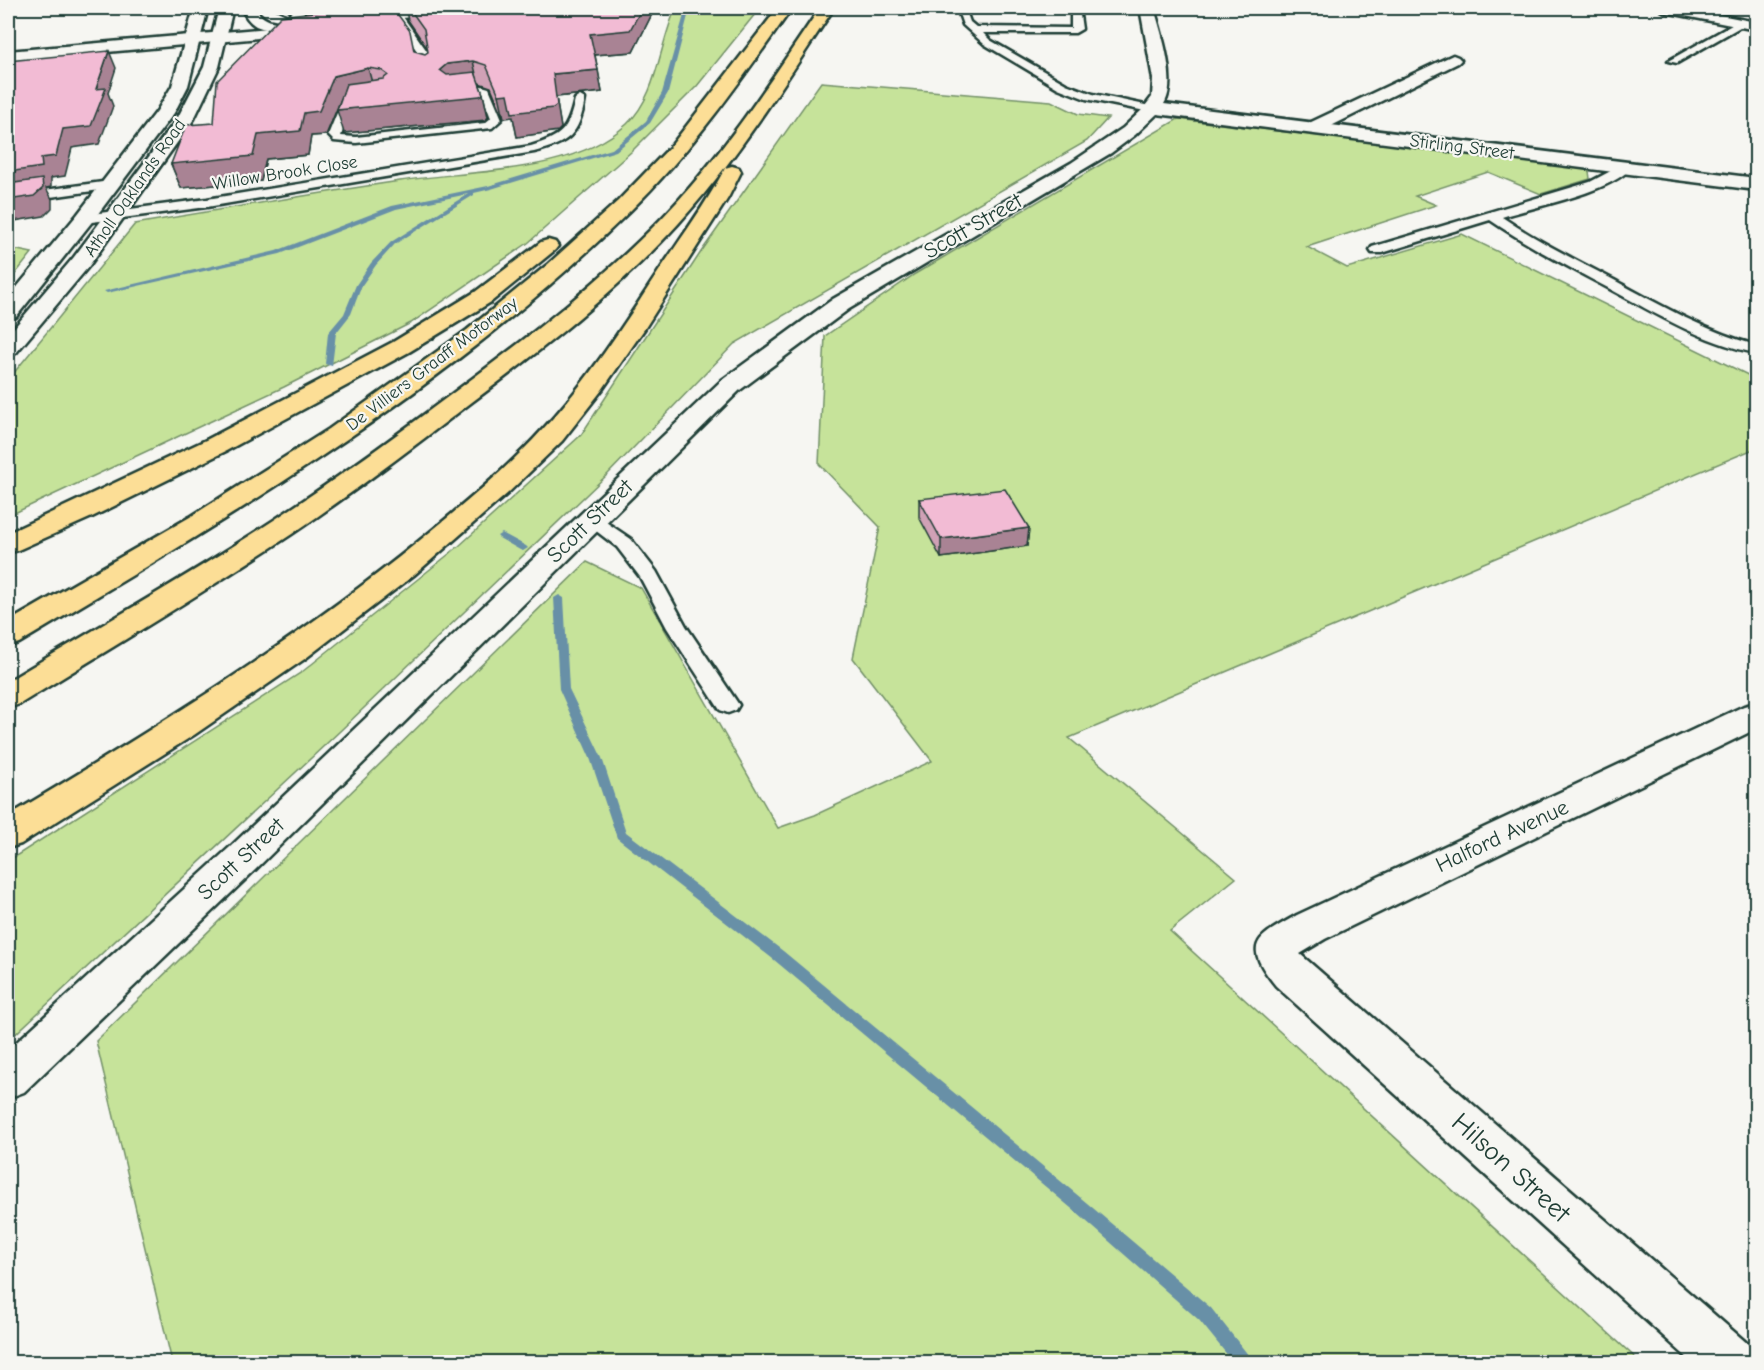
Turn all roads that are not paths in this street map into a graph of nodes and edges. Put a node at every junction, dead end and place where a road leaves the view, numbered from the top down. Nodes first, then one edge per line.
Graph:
1 (201, 8) edge
2 (226, 8) edge
3 (248, 8) edge
4 (443, 8) edge
5 (785, 8) edge
6 (827, 8) edge
7 (961, 8) edge
8 (1075, 8) edge
9 (1147, 8) edge
10 (1665, 8) edge
11 (458, 12) edge
12 (379, 18) junction
13 (399, 18) junction
14 (1749, 25) edge
15 (972, 30) junction
16 (219, 40) junction
17 (191, 43) junction
18 (8, 56) edge
19 (1453, 60) dead end
20 (1672, 61) dead end
21 (427, 72) edge
22 (1419, 77) junction
23 (1448, 84) dead end
24 (452, 92) edge
25 (366, 96) edge
26 (580, 99) edge
27 (1158, 108) junction
28 (751, 123) junction
29 (1313, 128) junction
30 (677, 150) junction
31 (1624, 168) junction
32 (1756, 184) edge
33 (110, 185) junction
34 (8, 199) edge
35 (117, 216) junction
36 (1492, 216) junction
37 (84, 219) junction
38 (1377, 249) dead end
39 (8, 312) edge
40 (8, 348) edge
41 (1756, 349) edge
42 (82, 511) junction
43 (591, 520) junction
44 (8, 544) edge
45 (8, 550) edge
46 (8, 636) edge
47 (8, 696) edge
48 (728, 705) dead end
49 (1756, 715) edge
50 (8, 834) edge
51 (1291, 973) joint
52 (11, 1072) edge
53 (1731, 1362) edge

1 - 17 street, Atholl Oaklands Road
2 - 16 street, Atholl Oaklands Road
3 - 12 street
4 - 13 street
5 - 30 highway, De Villiers Graaff Motorway
6 - 28 highway
7 - 15 lane
8 - 15 lane
9 - 27 street
10 - 14 street
11 - 13 street
12 - 13 street
12 - 16 street
13 - 16 street
13 - 21 lane
14 - 20 lane
15 - 27 lane
16 - 17 street
16 - 35 street, Atholl Oaklands Road
17 - 18 street
17 - 33 street, Atholl Oaklands Road
19 - 22 street
22 - 23 street
22 - 29 street
24 - 25 lane
26 - 35 lane, Willow Brook Close
27 - 29 street, Stirling Street
27 - 43 street, Scott Street
28 - 47 highway
28 - 50 highway
29 - 31 street, Stirling Street
30 - 42 highway
30 - 46 highway, De Villiers Graaff Motorway
31 - 32 street, Stirling Street
31 - 36 lane
33 - 34 lane
33 - 37 street, Atholl Oaklands Road
35 - 37 lane, Willow Brook Close
35 - 40 street, Atholl Oaklands Road
36 - 38 lane
36 - 41 lane
37 - 39 street, Atholl Oaklands Road
42 - 44 highway
42 - 45 highway
43 - 48 lane
43 - 52 street, Scott Street
49 - 51 street, Halford Avenue
51 - 53 street, Hilson Street

